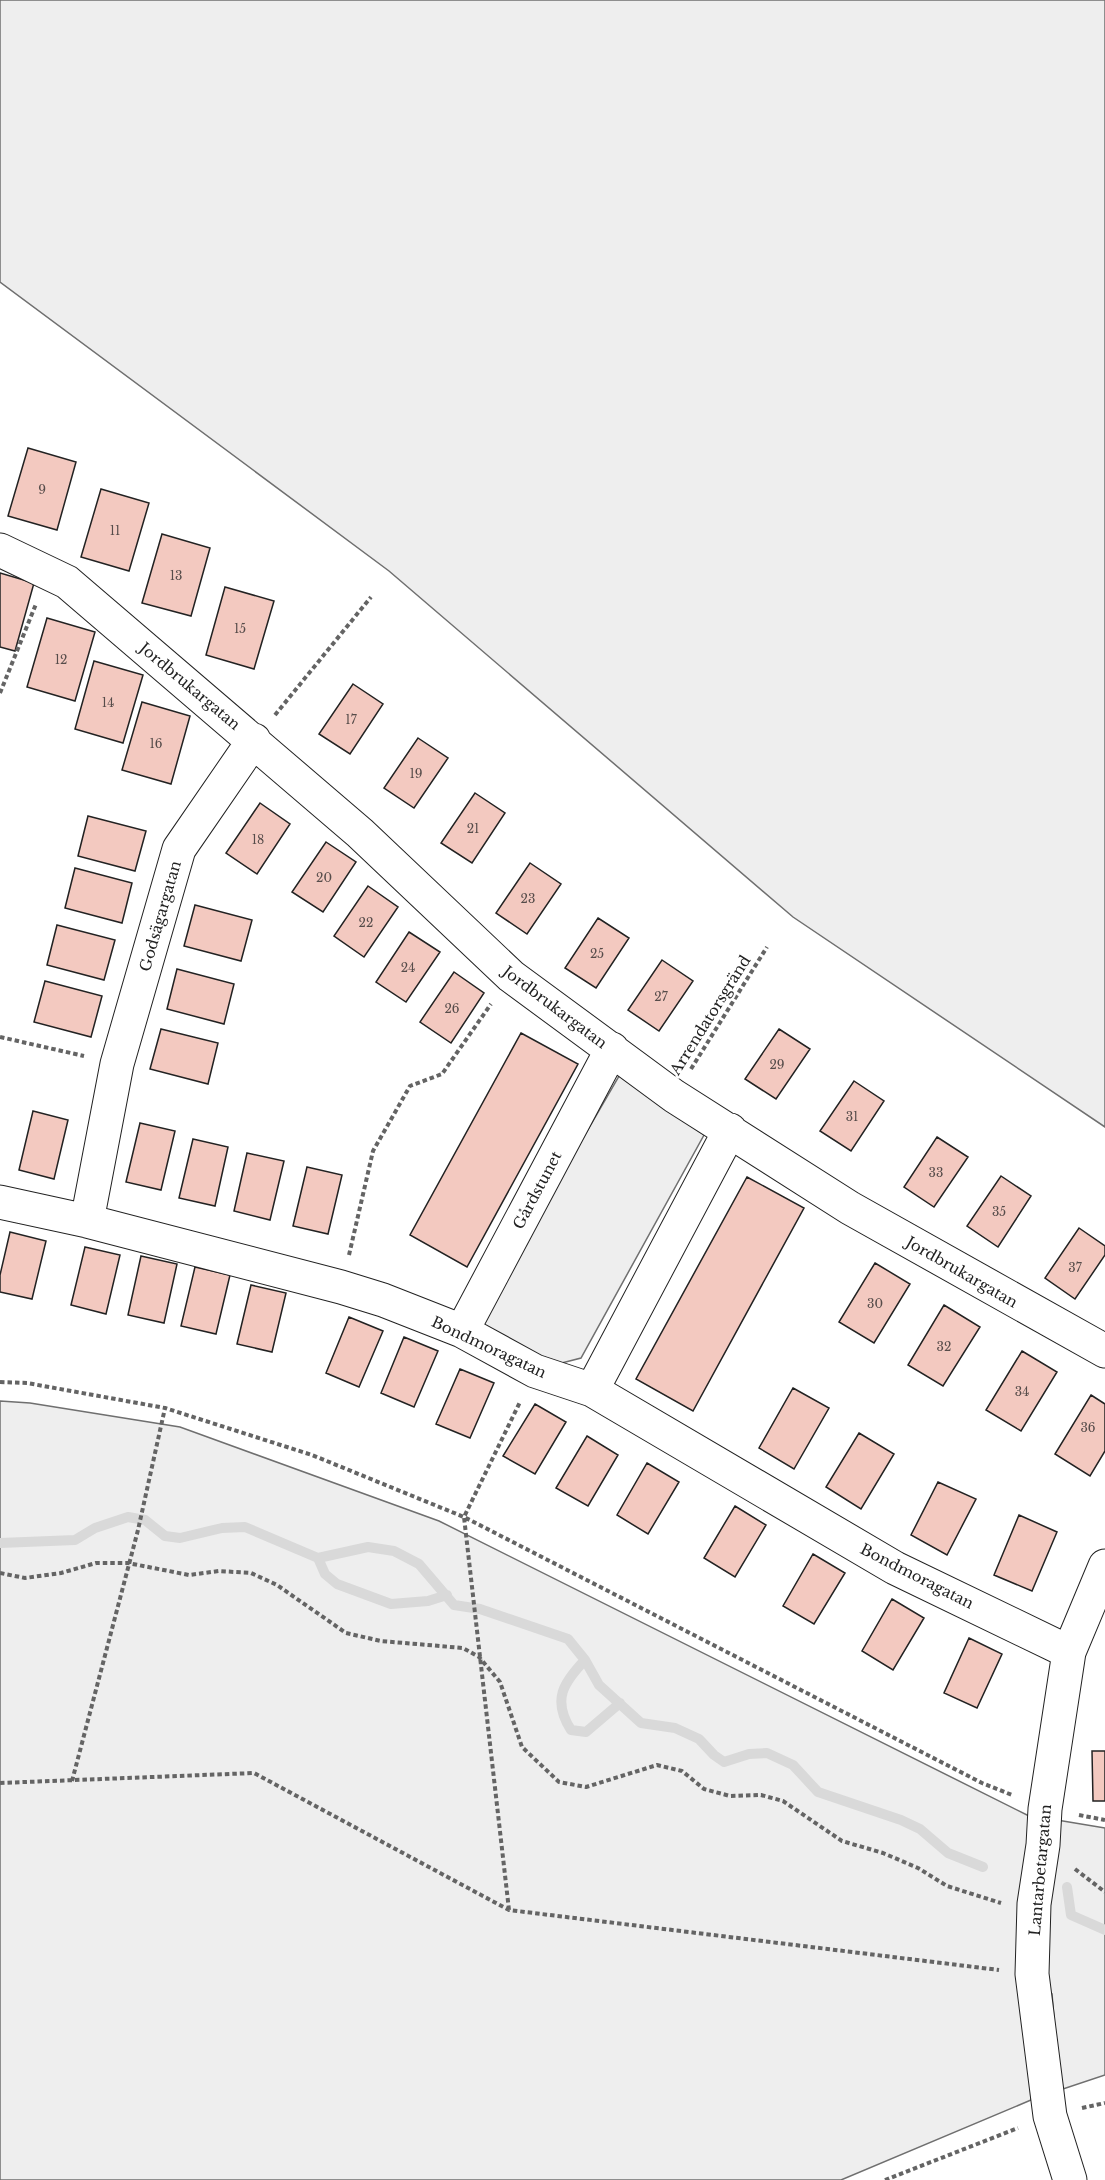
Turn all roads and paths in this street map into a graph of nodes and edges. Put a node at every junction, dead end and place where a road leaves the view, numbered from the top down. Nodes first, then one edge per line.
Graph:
1 (0, 550) edge
2 (48, 573) junction
3 (371, 597) dead end
4 (0, 693) edge
5 (254, 740) junction
6 (767, 947) dead end
7 (511, 976) junction
8 (0, 1037) edge
9 (612, 1049) junction
10 (117, 1064) junction
11 (674, 1096) junction
12 (730, 1130) junction
13 (0, 1202) edge
14 (87, 1221) junction
15 (341, 1287) junction
16 (462, 1331) junction
17 (1105, 1351) edge
18 (535, 1371) junction
19 (0, 1382) edge
20 (592, 1390) junction
21 (165, 1408) junction
22 (464, 1517) junction
23 (128, 1563) junction
24 (1105, 1566) edge
25 (0, 1573) edge
26 (1069, 1652) junction
27 (479, 1658) junction
28 (72, 1781) junction
29 (0, 1783) edge
30 (1045, 1809) junction
31 (1105, 1820) edge
32 (1034, 1904) junction
33 (509, 1911) junction
34 (1032, 1974) junction
35 (1050, 2116) junction
36 (885, 2180) edge
37 (1070, 2180) edge

1 - 2 street, Jordbrukargatan
2 - 4 path
2 - 5 street, Jordbrukargatan
3 - 5 path
5 - 7 street, Jordbrukargatan
5 - 10 street, Godsägargatan
6 - 11 path, Arrendatorsgränd
7 - 9 street, Jordbrukargatan
7 - 15 path
8 - 10 path
9 - 11 street, Jordbrukargatan
9 - 16 street, Gårdstunet
10 - 14 street, Godsägargatan
11 - 12 street, Jordbrukargatan
12 - 17 street, Jordbrukargatan
12 - 20 street
13 - 14 street, Bondmoragatan
14 - 15 street, Bondmoragatan
15 - 16 street, Bondmoragatan
16 - 18 street, Bondmoragatan
18 - 20 street, Bondmoragatan
18 - 22 path
19 - 21 path
20 - 26 street, Bondmoragatan
21 - 22 path
21 - 23 path
22 - 27 path
22 - 30 path
23 - 25 path
23 - 27 path
23 - 28 path
24 - 26 street, Lantarbetargatan
26 - 30 street, Lantarbetargatan
27 - 32 path
27 - 33 path
28 - 29 path
28 - 33 path
30 - 31 path
30 - 32 street, Lantarbetargatan
32 - 34 street, Lantarbetargatan
33 - 34 path
34 - 35 street, Lantarbetargatan
35 - 36 path
35 - 37 street, Lantarbetargatan

